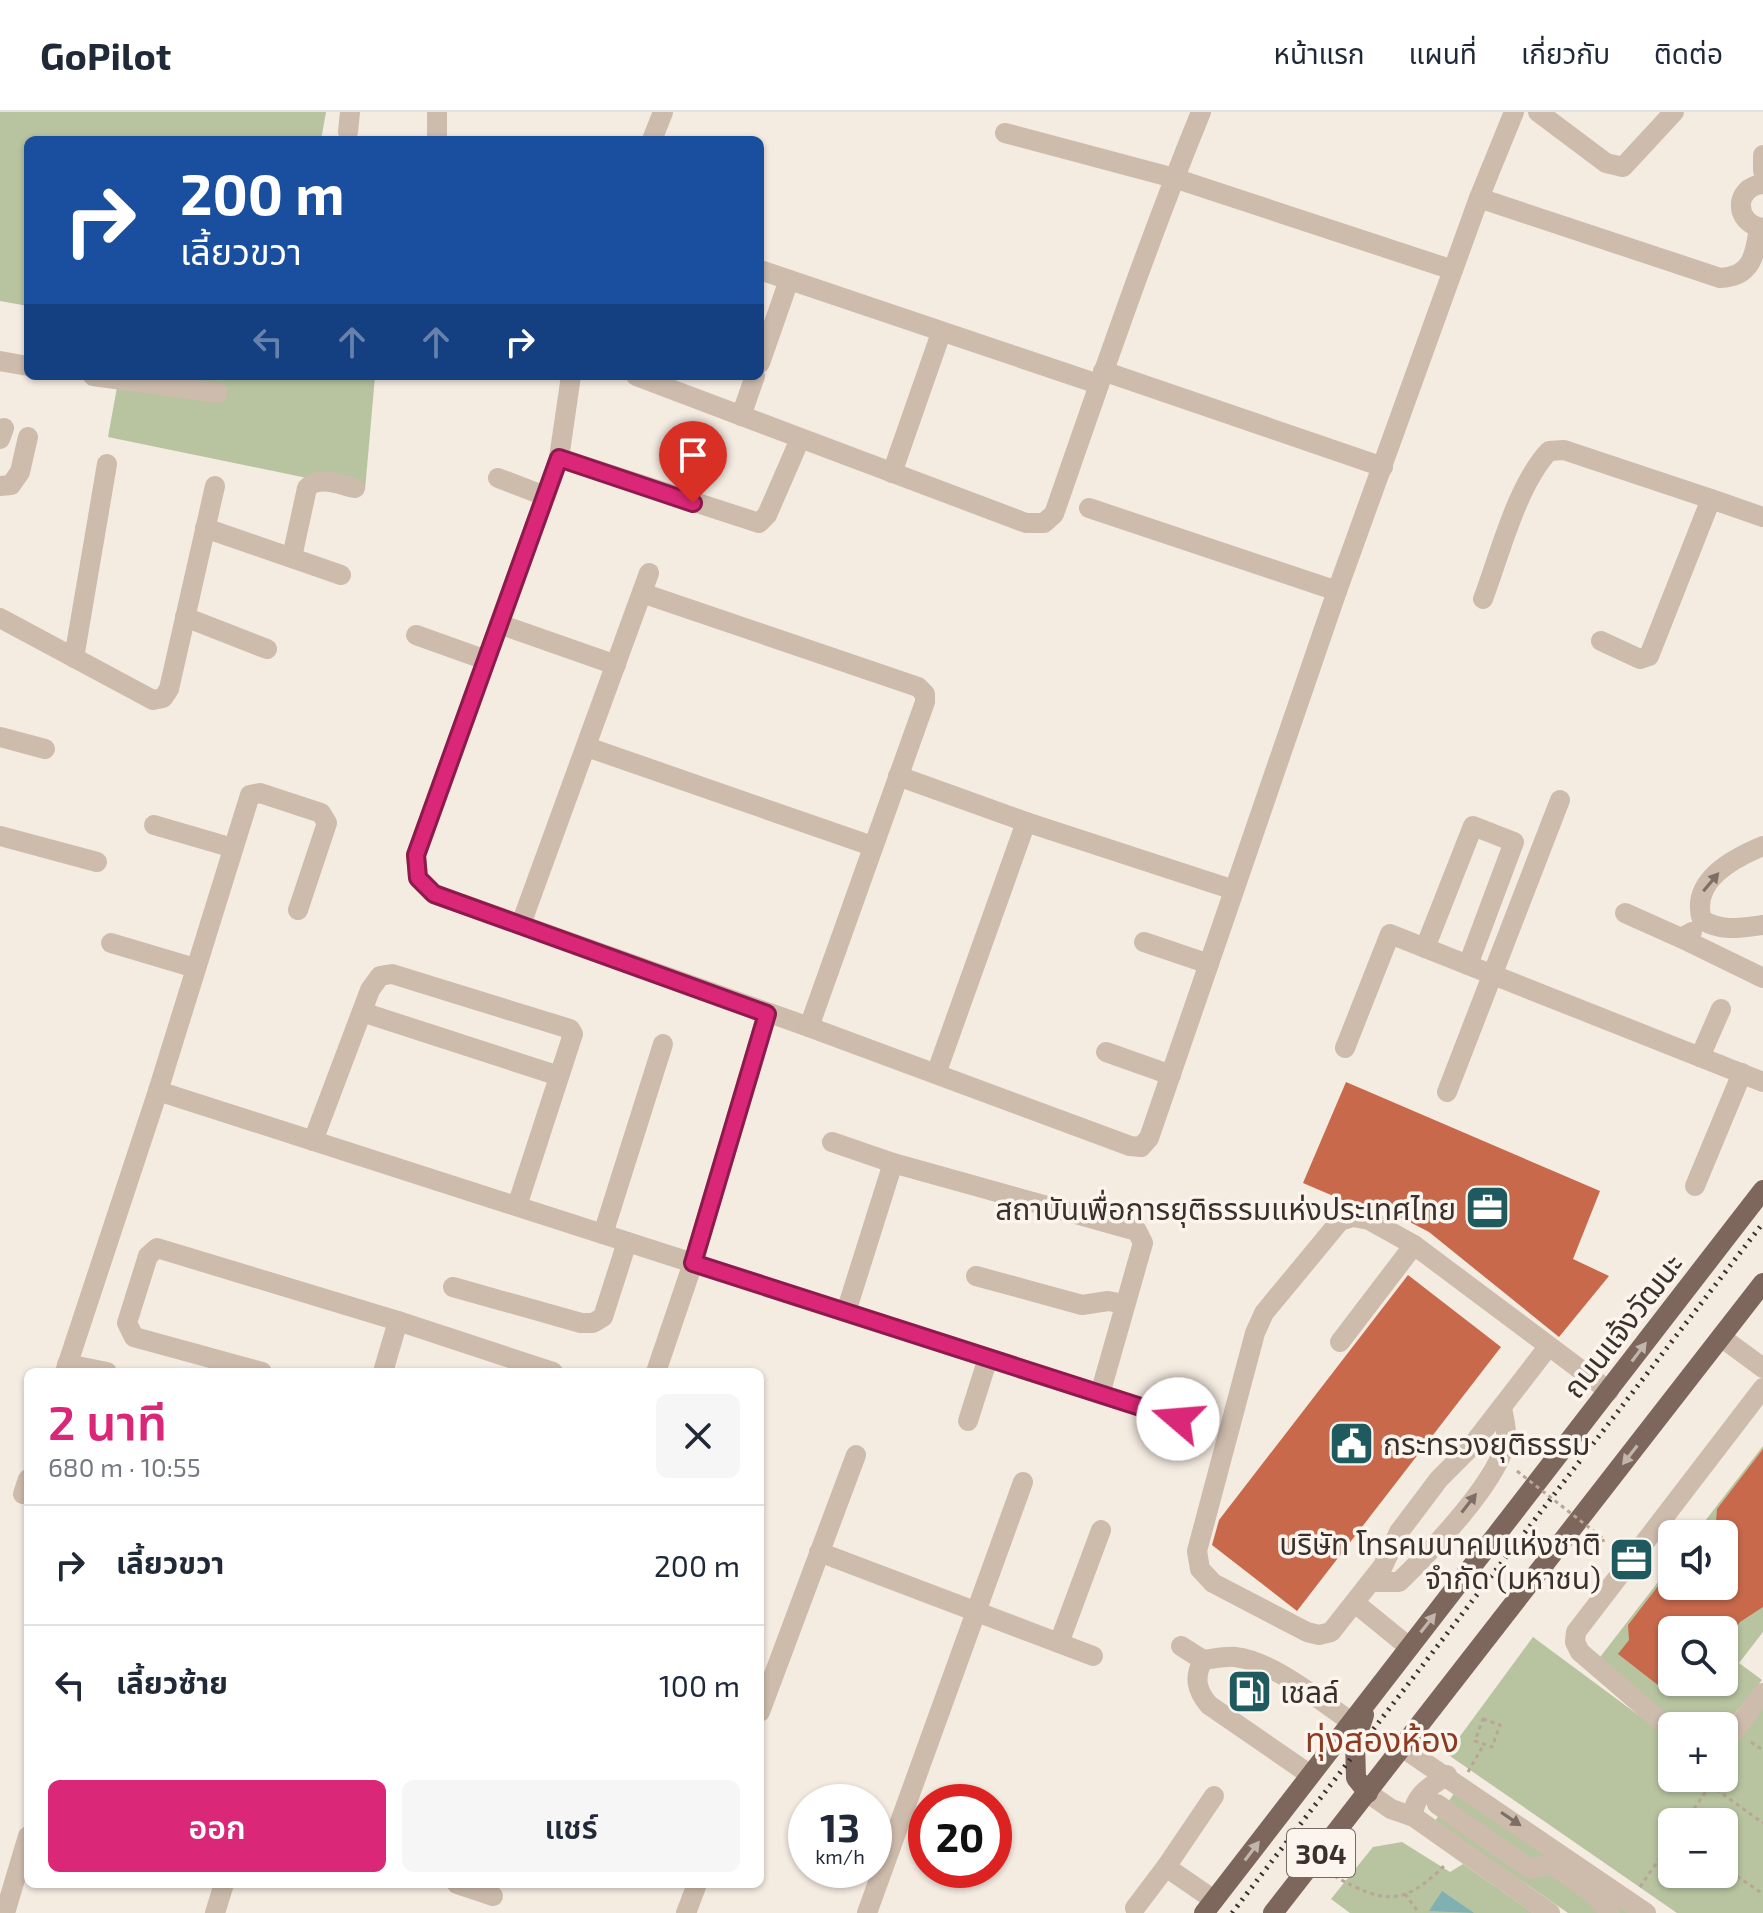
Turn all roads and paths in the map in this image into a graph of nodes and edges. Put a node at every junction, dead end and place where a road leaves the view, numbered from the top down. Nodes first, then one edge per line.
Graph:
1 (437, 112) edge
2 (663, 112) edge
3 (1201, 112) edge
4 (1514, 112) edge
5 (1538, 112) edge
6 (1674, 112) edge
7 (1005, 133) dead end
8 (437, 136) edge
9 (654, 136) edge
10 (1763, 155) edge
11 (1763, 171) edge
12 (1174, 178) junction
13 (1763, 184) edge
14 (1479, 198) junction
15 (1761, 228) edge
16 (1453, 270) junction
17 (764, 271) edge
18 (789, 280) junction
19 (941, 333) junction
20 (764, 352) edge
21 (0, 361) edge
22 (24, 365) edge
23 (1101, 378) junction
24 (122, 380) edge
25 (570, 380) edge
26 (646, 380) edge
27 (754, 380) edge
28 (218, 393) dead end
29 (741, 416) junction
30 (28, 437) dead end
31 (800, 439) junction
32 (559, 458) junction
33 (107, 464) dead end
34 (1383, 467) junction
35 (892, 473) junction
36 (498, 478) dead end
37 (0, 486) edge
38 (215, 486) dead end
39 (355, 488) dead end
40 (545, 496) junction
41 (1711, 499) junction
42 (1089, 508) dead end
43 (1763, 517) edge
44 (205, 528) junction
45 (292, 557) junction
46 (341, 575) dead end
47 (1337, 591) junction
48 (1483, 599) dead end
49 (185, 617) junction
50 (0, 618) edge
51 (499, 624) junction
52 (416, 635) dead end
53 (1601, 641) dead end
54 (267, 649) dead end
55 (74, 658) junction
56 (486, 660) junction
57 (616, 665) junction
58 (0, 737) edge
59 (587, 747) junction
60 (45, 749) dead end
61 (898, 776) junction
62 (1560, 800) dead end
63 (1026, 822) junction
64 (154, 825) dead end
65 (0, 836) edge
66 (872, 846) junction
67 (1763, 846) edge
68 (233, 848) junction
69 (97, 862) dead end
70 (1234, 890) junction
71 (298, 910) dead end
72 (1625, 913) dead end
73 (1702, 920) junction
74 (521, 924) junction
75 (1763, 925) edge
76 (1681, 938) junction
77 (1144, 942) dead end
78 (111, 943) dead end
79 (1425, 948) junction
80 (1209, 964) junction
81 (1468, 965) junction
82 (195, 968) junction
83 (1492, 974) junction
84 (1763, 978) edge
85 (1721, 1009) dead end
86 (362, 1012) junction
87 (767, 1014) junction
88 (809, 1027) junction
89 (663, 1044) dead end
90 (1345, 1048) dead end
91 (1106, 1052) dead end
92 (1700, 1057) junction
93 (1742, 1073) junction
94 (936, 1074) junction
95 (1171, 1075) junction
96 (559, 1076) junction
97 (1763, 1082) edge
98 (158, 1091) junction
99 (1447, 1092) dead end
100 (313, 1141) junction
101 (832, 1142) dead end
102 (893, 1163) junction
103 (1695, 1186) dead end
104 (1763, 1190) edge
105 (517, 1206) junction
106 (603, 1234) junction
107 (627, 1242) junction
108 (1414, 1245) junction
109 (693, 1263) junction
110 (976, 1276) dead end
111 (1763, 1283) edge
112 (453, 1287) dead end
113 (1125, 1304) junction
114 (846, 1312) junction
115 (398, 1321) junction
116 (1721, 1337) junction
117 (1340, 1342) dead end
118 (1548, 1347) junction
119 (988, 1358) junction
120 (66, 1368) edge
121 (247, 1368) edge
122 (384, 1368) edge
123 (535, 1368) edge
124 (657, 1368) edge
125 (1763, 1368) edge
126 (1763, 1388) edge
127 (1609, 1391) junction
128 (1100, 1394) junction
129 (1502, 1407) junction
130 (1178, 1419) dead end
131 (968, 1421) dead end
132 (856, 1455) dead end
133 (1517, 1471) dead end
134 (1023, 1482) dead end
135 (1101, 1530) dead end
136 (1593, 1543) dead end
137 (819, 1552) junction
138 (1371, 1582) junction
139 (1355, 1603) junction
140 (975, 1612) junction
141 (1059, 1643) junction
142 (1181, 1646) dead end
143 (1409, 1647) junction
144 (1093, 1656) dead end
145 (1203, 1660) junction
146 (1763, 1693) edge
147 (764, 1701) edge
148 (1368, 1701) junction
149 (1658, 1719) edge
150 (1352, 1722) junction
151 (1738, 1726) edge
152 (1484, 1744) junction
153 (1403, 1748) junction
154 (1309, 1774) junction
155 (1457, 1774) junction
156 (1720, 1792) edge
157 (1368, 1793) junction
158 (1214, 1796) dead end
159 (1437, 1804) dead end
160 (1414, 1817) junction
161 (1763, 1823) edge
162 (24, 1849) edge
163 (1658, 1861) edge
164 (1448, 1862) dead end
165 (1166, 1867) junction
166 (1334, 1876) dead end
167 (1738, 1877) edge
168 (223, 1888) edge
169 (467, 1888) edge
170 (695, 1888) edge
171 (1638, 1890) dead end
172 (1405, 1894) junction
173 (1763, 1894) edge
174 (493, 1898) edge
175 (1209, 1907) edge
176 (1135, 1908) dead end
177 (5, 1913) edge
178 (215, 1913) edge
179 (686, 1913) edge
180 (867, 1913) edge
181 (1273, 1913) edge
182 (1419, 1913) edge
183 (1550, 1913) edge
184 (1610, 1913) edge
185 (1646, 1913) edge

1 - 8 street
2 - 9 street
3 - 12 street
4 - 14 street
5 - 6 street
7 - 12 street
10 - 11 street
12 - 16 street
12 - 23 street
13 - 15 street
14 - 15 street
14 - 16 street
16 - 34 street
17 - 18 street
18 - 19 street
18 - 20 street
19 - 23 street
19 - 35 street
21 - 22 street
23 - 34 street
23 - 35 street
24 - 28 street
25 - 32 street
26 - 29 street
27 - 29 street
29 - 31 street
30 - 37 street
31 - 32 street
31 - 35 street
32 - 40 street
33 - 55 street
34 - 47 street
36 - 40 street
38 - 44 street
39 - 45 street
40 - 51 street
41 - 43 street
41 - 48 street
41 - 53 street
42 - 47 street
44 - 45 street
44 - 49 street
45 - 46 street
47 - 70 street
49 - 54 street
49 - 55 street
50 - 55 street
51 - 56 street
51 - 57 street
52 - 56 street
56 - 74 street
57 - 59 street
57 - 61 street
58 - 60 street
59 - 66 street
59 - 74 street
61 - 63 street
61 - 66 street
62 - 83 street
63 - 70 street
63 - 94 street
64 - 68 street
65 - 69 street
66 - 88 street
73 -> 67 street
68 - 71 street
68 - 82 street
70 - 80 street
72 - 76 street
73 - 75 street
73 - 76 street
74 - 87 street
76 - 84 street
77 - 80 street
78 - 82 street
79 - 81 street
79 - 81 street
79 - 90 street
80 - 95 street
81 - 83 street
82 - 98 street
83 - 92 street
83 - 99 street
85 - 92 street
86 - 96 street
86 - 96 street
86 - 100 street
87 - 88 street
87 - 109 street
88 - 94 street
89 - 106 street
91 - 95 street
92 - 93 street
93 - 97 street
93 - 103 street
94 - 95 street
96 - 105 street
98 - 100 street
98 - 120 street
100 - 105 street
101 - 102 street
102 - 113 street
102 - 114 street
127 -> 104 main road, ถนนแจ้งวัฒนะ / 304
105 - 106 street
106 - 107 street
107 - 109 street
107 - 112 street
108 - 117 street
108 - 118 street
108 - 139 street
109 - 114 street
109 - 124 street
110 - 113 street
111 - 116 main road, 304
113 - 128 street
114 - 119 street
115 - 121 street
115 - 122 street
115 - 123 street
116 - 125 street
116 -> 153 main road, 304
118 - 127 street
118 - 129 street
119 - 128 street
119 - 131 street
126 - 149 street
143 -> 127 main road, ถนนแจ้งวัฒนะ / 304
128 - 130 street
129 - 138 street
138 -> 129 street
132 - 137 street
133 - 136 path, bridge
134 - 140 street
135 - 141 street
137 - 140 street
137 - 147 street
138 - 139 street
139 - 143 street
140 - 141 street
140 - 180 street
141 - 144 street
142 - 145 street
143 - 148 main road, ถนนแจ้งวัฒนะ / 304
145 - 150 street
145 - 154 street
146 - 151 street
148 - 150 main road, ถนนแจ้งวัฒนะ / 304
148 - 157 main road
150 - 154 main road, ถนนแจ้งวัฒนะ / 304
152 - 152 path
152 - 155 path
153 - 155 street
153 - 157 main road, 304
175 -> 154 main road, ถนนแจ้งวัฒนะ / 304
155 - 160 street
155 -> 185 street
156 - 161 path
157 - 160 street
157 - 181 main road, 304
158 - 165 street
159 - 184 street
160 - 183 street
162 - 177 street
163 - 171 path
164 - 172 path
165 - 175 street
165 - 176 street
166 - 172 path
167 - 173 path
168 - 178 street
169 - 174 street
170 - 179 street
172 - 182 path

